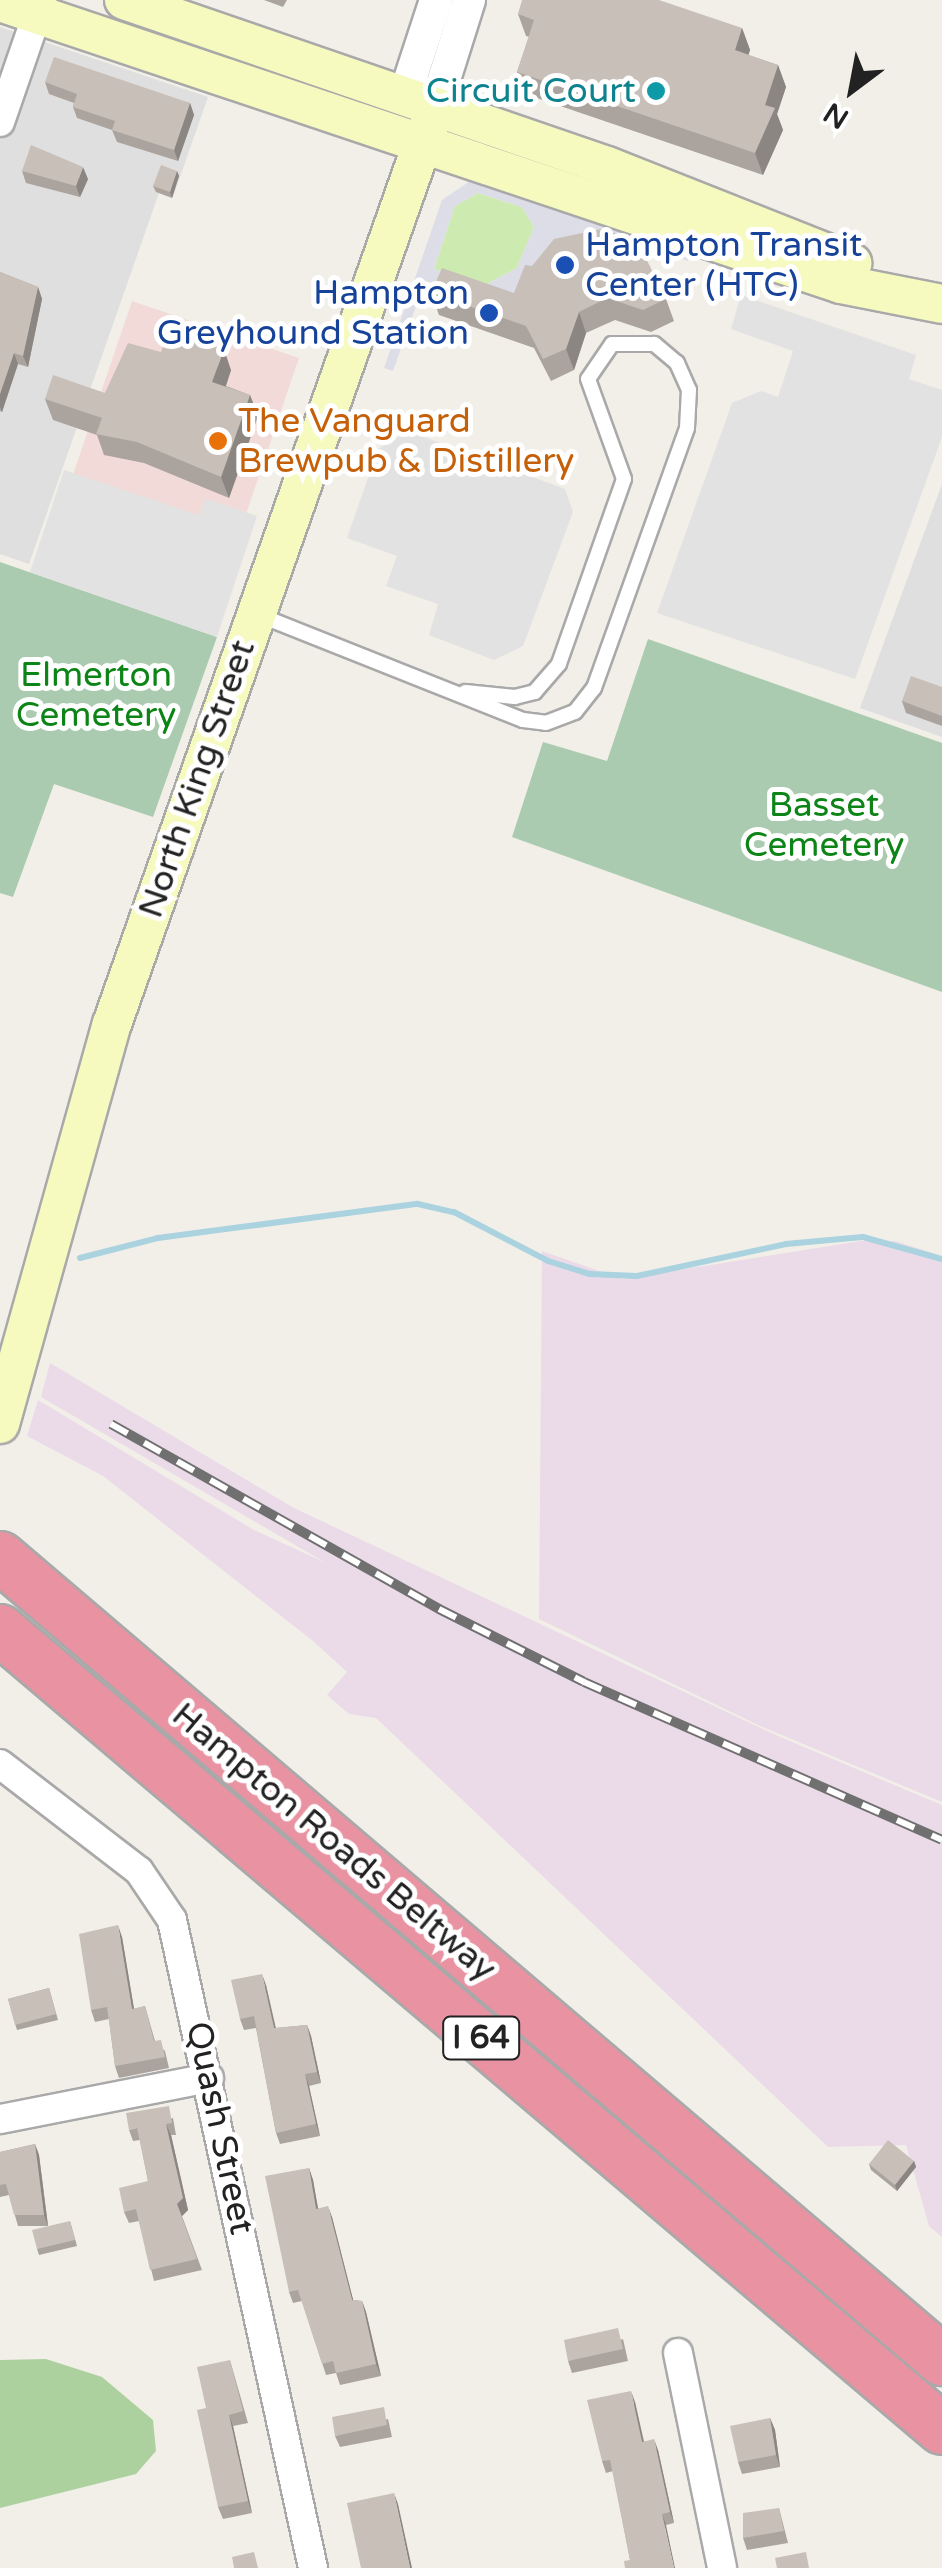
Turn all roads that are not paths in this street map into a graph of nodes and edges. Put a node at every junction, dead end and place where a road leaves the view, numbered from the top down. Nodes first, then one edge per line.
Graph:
1 (124, 0) edge
2 (436, 0) edge
3 (469, 0) edge
4 (0, 2) edge
5 (39, 8) edge
6 (419, 116) junction
7 (0, 122) edge
8 (942, 302) edge
9 (254, 613) junction
10 (465, 692) junction
11 (0, 1424) edge
12 (0, 1557) edge
13 (10, 1638) edge
14 (0, 1764) edge
15 (209, 2078) junction
16 (0, 2119) edge
17 (678, 2353) dead end
18 (942, 2360) edge
19 (942, 2429) edge
20 (312, 2568) edge
21 (722, 2568) edge

1 - 6 main road
2 - 6 street, North King Street
3 - 6 street, North King Street
4 - 5 main road
5 - 6 main road
5 - 7 street
6 - 8 main road
6 - 9 main road, North King Street
9 - 10 lane
9 - 11 main road, North King Street
10 - 10 lane
12 - 18 highway, Hampton Roads Beltway / I 64
13 - 19 highway, Hampton Roads Beltway / I 64
14 - 15 street, Quash Street
15 - 16 street
15 - 20 street, Quash Street
17 - 21 street

